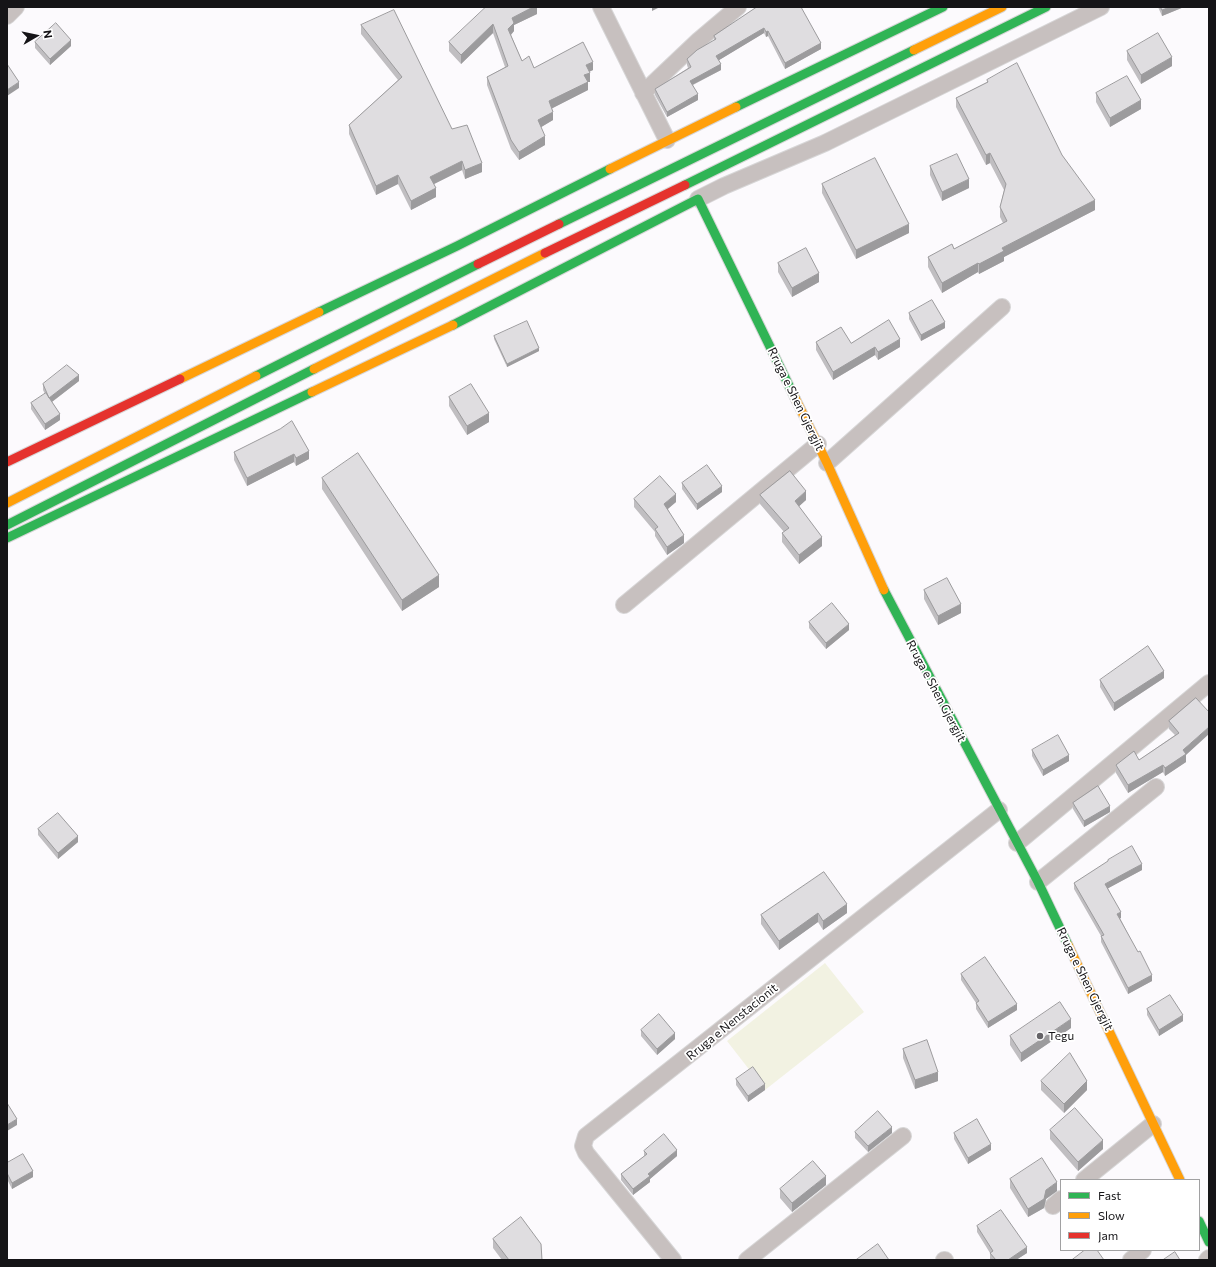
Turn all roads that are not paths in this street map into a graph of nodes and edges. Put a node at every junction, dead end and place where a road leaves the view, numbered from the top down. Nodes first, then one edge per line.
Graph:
1 (16, 7) edge
2 (601, 7) edge
3 (738, 7) edge
4 (943, 7) edge
5 (1002, 7) edge
6 (1046, 7) edge
7 (1101, 7) edge
8 (7, 16) edge
9 (643, 92) junction
10 (667, 140) junction
11 (698, 199) junction
12 (1002, 307) dead end
13 (818, 444) junction
14 (7, 462) edge
15 (827, 463) junction
16 (7, 503) edge
17 (7, 525) edge
18 (7, 538) edge
19 (624, 606) dead end
20 (1209, 684) edge
21 (1156, 787) dead end
22 (999, 810) junction
23 (1017, 843) junction
24 (1038, 882) junction
25 (1153, 1124) junction
26 (903, 1136) dead end
27 (1085, 1179) edge
28 (1180, 1179) edge
29 (1200, 1223) edge
30 (1209, 1242) edge
31 (1142, 1251) edge
32 (1209, 1258) edge
33 (673, 1260) edge
34 (747, 1260) edge
35 (1131, 1260) edge
36 (1206, 1260) edge

1 - 8 street
2 - 9 street
3 - 9 street
4 - 10 main road
5 - 16 main road
6 - 17 main road
7 - 11 street
9 - 10 street
10 - 14 main road
11 - 13 main road, Rruga e Shen Gjergjit
11 - 18 main road
12 - 15 street
13 - 15 main road, Rruga e Shen Gjergjit
13 - 19 street
15 - 22 main road, Rruga e Shen Gjergjit
20 - 23 street
21 - 24 street
22 - 23 main road, Rruga e Shen Gjergjit
22 - 33 street, Rruga e Nenstacionit
23 - 24 main road, Rruga e Shen Gjergjit
24 - 25 main road, Rruga e Shen Gjergjit
25 - 27 street
25 - 28 main road, Rruga e Shen Gjergjit
26 - 34 street
29 - 30 main road
31 - 35 street
32 - 36 street

